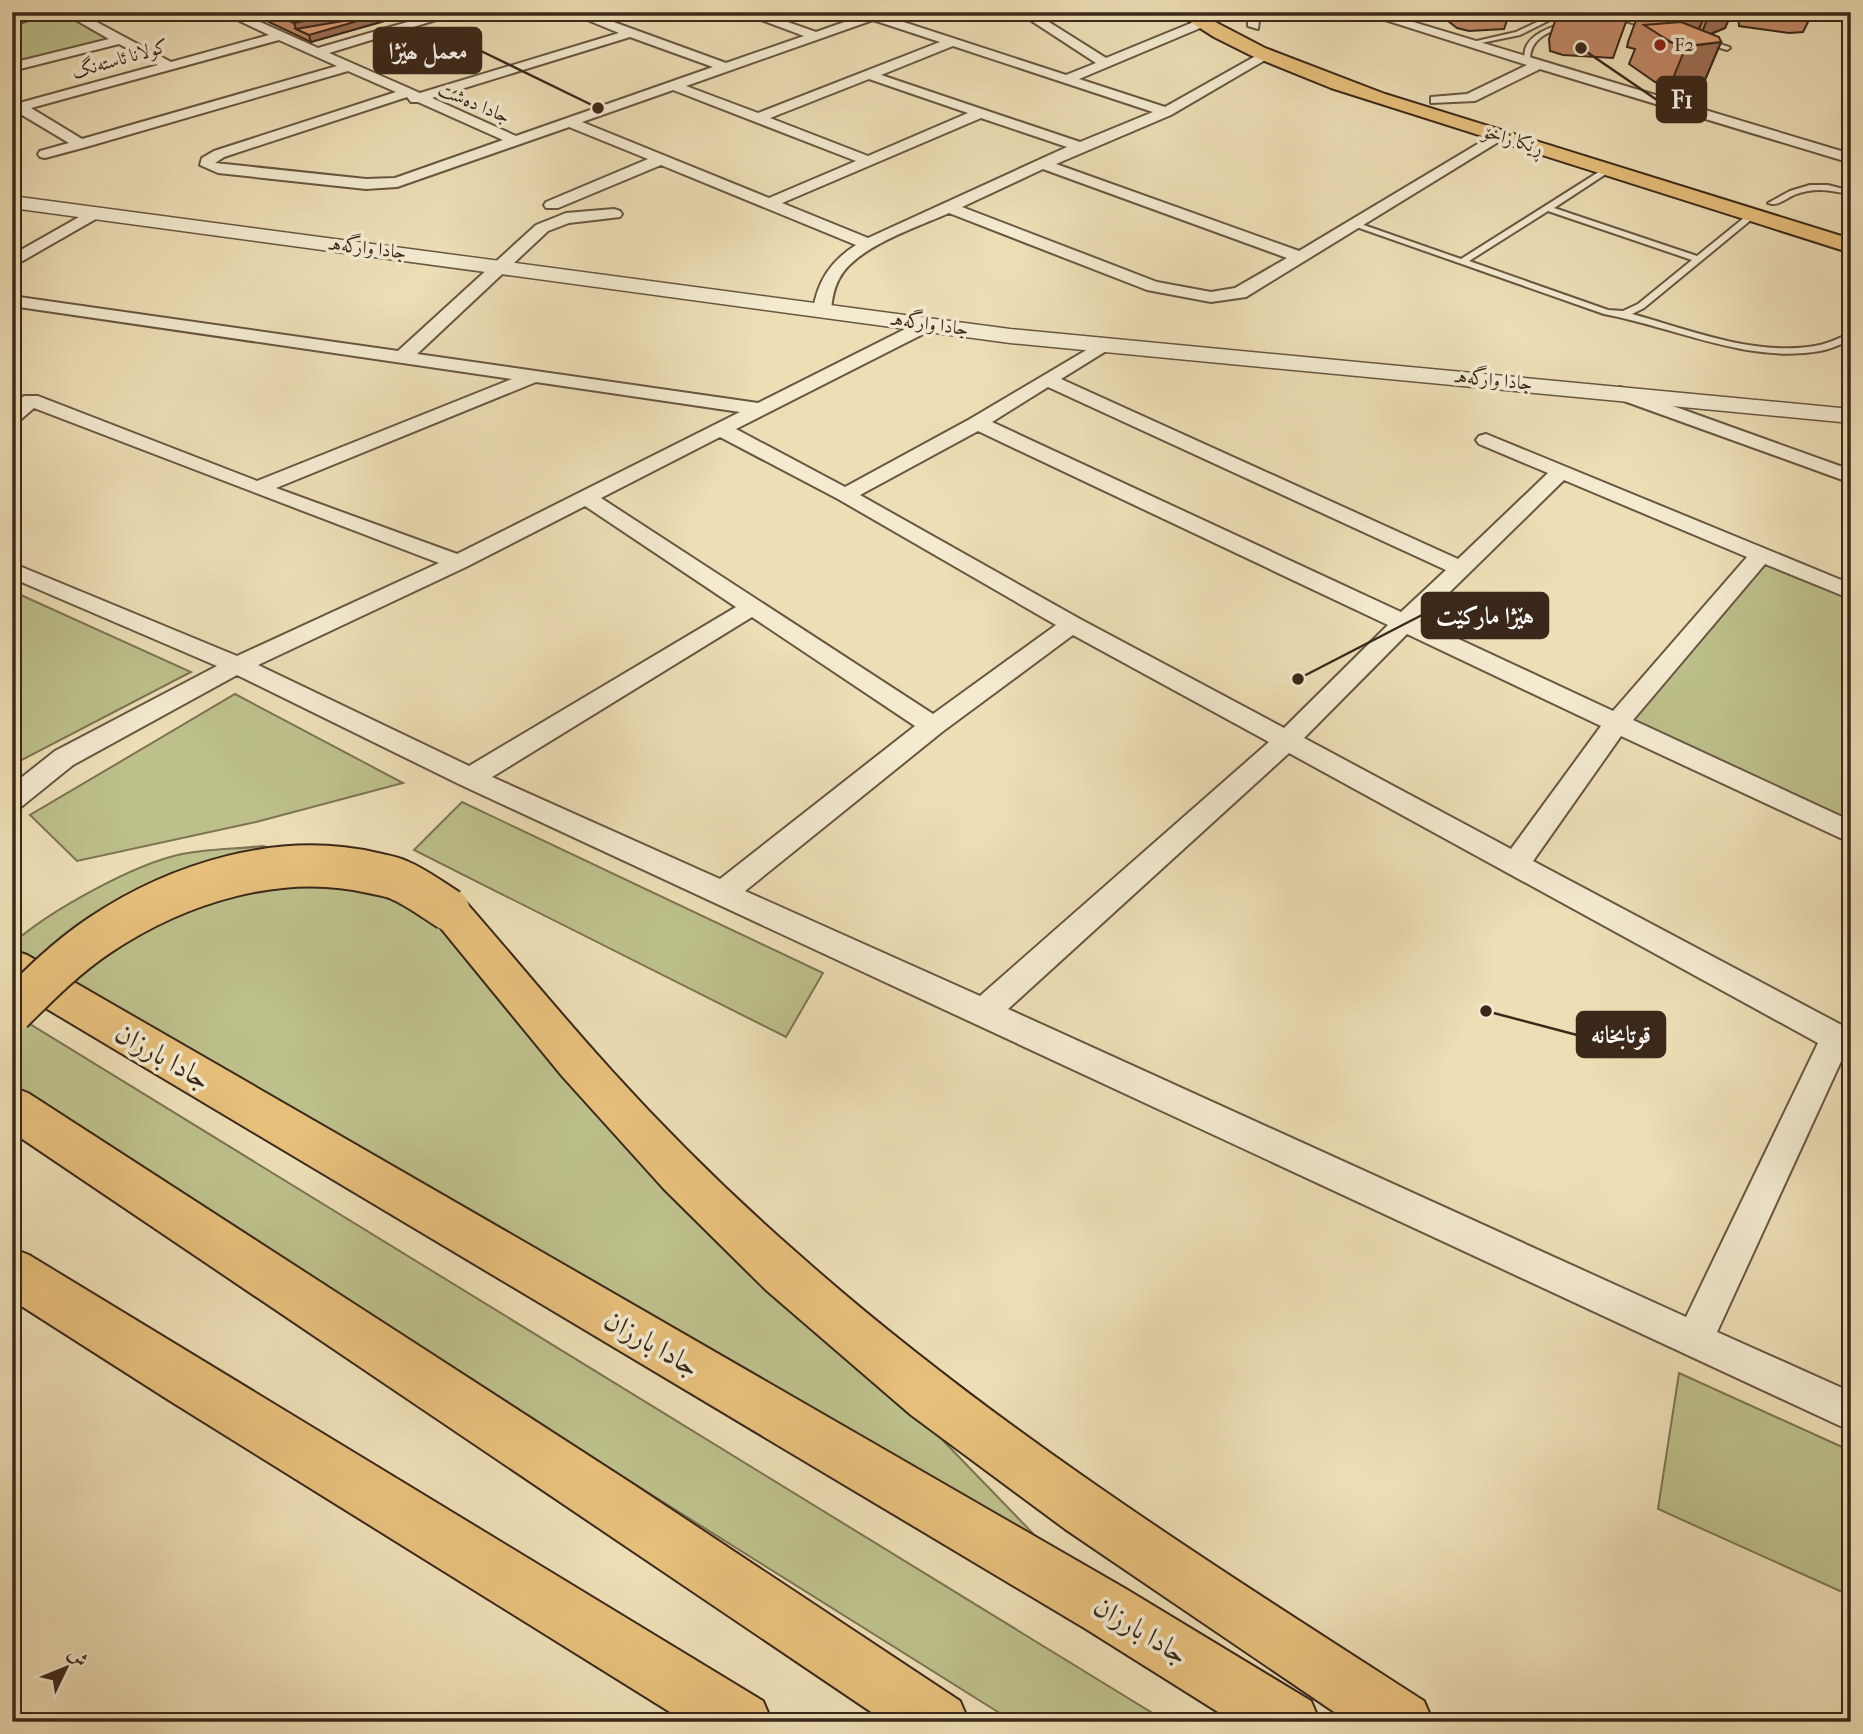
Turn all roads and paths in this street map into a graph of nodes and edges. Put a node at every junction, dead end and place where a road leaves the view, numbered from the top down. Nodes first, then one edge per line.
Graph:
1 (49, 12) edge
2 (68, 12) edge
3 (227, 12) edge
4 (400, 12) edge
5 (456, 12) edge
6 (574, 12) edge
7 (746, 12) edge
8 (1024, 12) edge
9 (1366, 12) edge
10 (1563, 12) edge
11 (1601, 12) edge
12 (879, 14) edge
13 (1192, 17) edge
14 (1248, 19) edge
15 (12, 21) edge
16 (1572, 21) dead end
17 (423, 22) junction
18 (1638, 23) junction
19 (1631, 29) dead end
20 (1552, 30) junction
21 (1663, 30) edge
22 (1563, 32) edge
23 (630, 33) junction
24 (280, 36) junction
25 (817, 36) junction
26 (1689, 37) edge
27 (120, 40) junction
28 (952, 42) junction
29 (1471, 43) junction
30 (1727, 48) dead end
31 (314, 53) junction
32 (1266, 56) junction
33 (1534, 62) junction
34 (1104, 63) junction
35 (168, 65) junction
36 (12, 67) edge
37 (347, 67) junction
38 (724, 67) junction
39 (869, 75) junction
40 (1066, 80) junction
41 (672, 85) junction
42 (410, 96) junction
43 (1471, 105) junction
44 (16, 108) edge
45 (1166, 112) junction
46 (981, 113) junction
47 (758, 118) junction
48 (569, 122) junction
49 (1502, 136) junction
50 (516, 141) junction
51 (81, 144) junction
52 (1080, 147) junction
53 (45, 155) dead end
54 (662, 159) junction
55 (1851, 159) edge
56 (869, 161) junction
57 (1045, 165) junction
58 (1608, 170) junction
59 (1851, 192) edge
60 (12, 202) edge
61 (770, 203) junction
62 (1772, 203) junction
63 (552, 205) dead end
64 (951, 208) junction
65 (1546, 208) junction
66 (95, 213) junction
67 (614, 214) dead end
68 (1753, 215) junction
69 (1352, 224) junction
70 (1817, 226) junction
71 (1851, 227) edge
72 (867, 244) junction
73 (1851, 246) edge
74 (1301, 257) junction
75 (1699, 260) junction
76 (12, 261) edge
77 (1461, 262) junction
78 (501, 266) junction
79 (12, 301) edge
80 (822, 310) junction
81 (1624, 314) junction
82 (929, 324) junction
83 (1851, 337) edge
84 (1105, 344) junction
85 (402, 358) junction
86 (534, 376) junction
87 (1050, 381) junction
88 (1620, 393) junction
89 (759, 409) junction
90 (1851, 416) edge
91 (12, 417) edge
92 (977, 423) junction
93 (720, 429) junction
94 (1486, 440) dead end
95 (1561, 472) junction
96 (1851, 477) edge
97 (257, 488) junction
98 (845, 495) junction
99 (586, 497) junction
100 (1761, 555) junction
101 (458, 562) junction
102 (1461, 569) junction
103 (12, 570) edge
104 (1851, 592) edge
105 (752, 607) junction
106 (1405, 622) junction
107 (1072, 624) junction
108 (237, 664) junction
109 (1617, 722) junction
110 (933, 726) junction
111 (1287, 740) junction
112 (64, 758) junction
113 (12, 775) edge
114 (470, 778) junction
115 (12, 800) edge
116 (1851, 832) edge
117 (1516, 864) junction
118 (723, 893) junction
119 (12, 967) edge
120 (12, 1012) edge
121 (984, 1012) junction
122 (1844, 1042) edge
123 (12, 1107) edge
124 (21, 1278) edge
125 (1694, 1341) junction
126 (1851, 1412) edge
127 (742, 1722) edge
128 (939, 1722) edge
129 (1290, 1722) edge
130 (1403, 1722) edge

1 - 15 street
2 - 27 street
3 - 24 street, جادا دەشت
4 - 17 street
5 - 17 street
6 - 23 street
7 - 25 street
8 - 34 street
9 - 29 street
10 - 29 lane
11 - 18 lane
12 - 25 street
12 - 28 street
13 - 32 highway, ڕێکا زاخۆ
13 - 34 street
14 - 43 highway, ڕێکا زاخۆ
16 - 20 lane
17 - 31 street
18 - 19 lane
18 - 21 lane
20 - 22 lane
20 - 33 lane
23 - 38 street
23 - 42 street
24 - 31 street, جادا دەشت
24 - 35 street, کولانا ئاستەنگ
25 - 38 street
26 - 30 lane
27 - 35 street
27 - 36 street
28 - 39 street
28 - 40 street
29 - 33 street
31 - 37 street, جادا دەشت
32 - 45 street
32 - 49 highway, ڕێکا زاخۆ
33 - 43 street
33 - 55 street
34 - 40 street
35 - 44 street, کولانا ئاستەنگ
37 - 42 street, جادا دەشت
37 - 51 street
38 - 41 street
39 - 46 street
39 - 47 street
40 - 45 street
41 - 47 street
41 - 48 street
42 - 50 street, جادا دەشت
42 - 50 street
43 - 62 highway, ڕێکا زاخۆ
44 - 51 street
45 - 52 street
46 - 52 street
46 - 56 street
47 - 56 street
48 - 50 street
48 - 54 street
49 - 58 highway, ڕێکا زاخۆ
49 - 69 street
51 - 53 street
52 - 57 street
54 - 61 street
54 - 63 street
56 - 61 street
57 - 64 street
57 - 74 street
58 - 65 lane
58 - 68 highway, ڕێکا زاخۆ
59 - 62 lane
60 - 66 street, جادا وارگه‌هـ
61 - 72 street
62 - 70 highway, ڕێکا زاخۆ
64 - 72 street
64 - 74 street
65 - 75 lane
65 - 77 lane
66 - 76 street
66 - 78 street, جادا وارگه‌هـ
67 - 78 street
68 - 70 highway, ڕێکا زاخۆ
68 - 75 lane
69 - 74 street
69 - 77 lane
70 - 71 highway, ڕێکا زاخۆ
70 - 73 highway, ڕێکا زاخۆ
72 - 80 street
75 - 81 lane
77 - 81 lane
78 - 80 street, جادا وارگه‌هـ
78 - 85 street
79 - 85 street
80 - 82 street, جادا وارگه‌هـ
81 - 83 lane
82 - 84 street, جادا وارگه‌هـ
82 - 89 street
84 - 87 street
84 - 88 street, جادا وارگه‌هـ
85 - 86 street
86 - 89 street
86 - 97 street
87 - 92 street
87 - 102 street
88 - 90 street, جادا وارگه‌هـ
88 - 96 street
89 - 93 street
91 - 97 street
92 - 98 street
92 - 106 street
93 - 98 street
93 - 99 street
94 - 95 street
95 - 100 street
95 - 102 street
97 - 101 street
98 - 107 street
99 - 101 street
99 - 105 street
100 - 104 street
100 - 109 street
101 - 108 street
102 - 106 street
103 - 108 street
105 - 110 street
105 - 114 street
106 - 109 street
106 - 111 street
107 - 110 street
107 - 111 street
108 - 112 street
108 - 114 street
109 - 116 street
109 - 117 street
110 - 118 street
111 - 117 street
111 - 121 street
112 - 113 street
112 - 115 street
114 - 118 street
117 - 122 street
118 - 121 street
119 - 129 highway, جادا بارزان
120 - 130 highway, bridge
121 - 125 street
122 - 125 street
123 - 128 highway
124 - 127 highway
125 - 126 street

